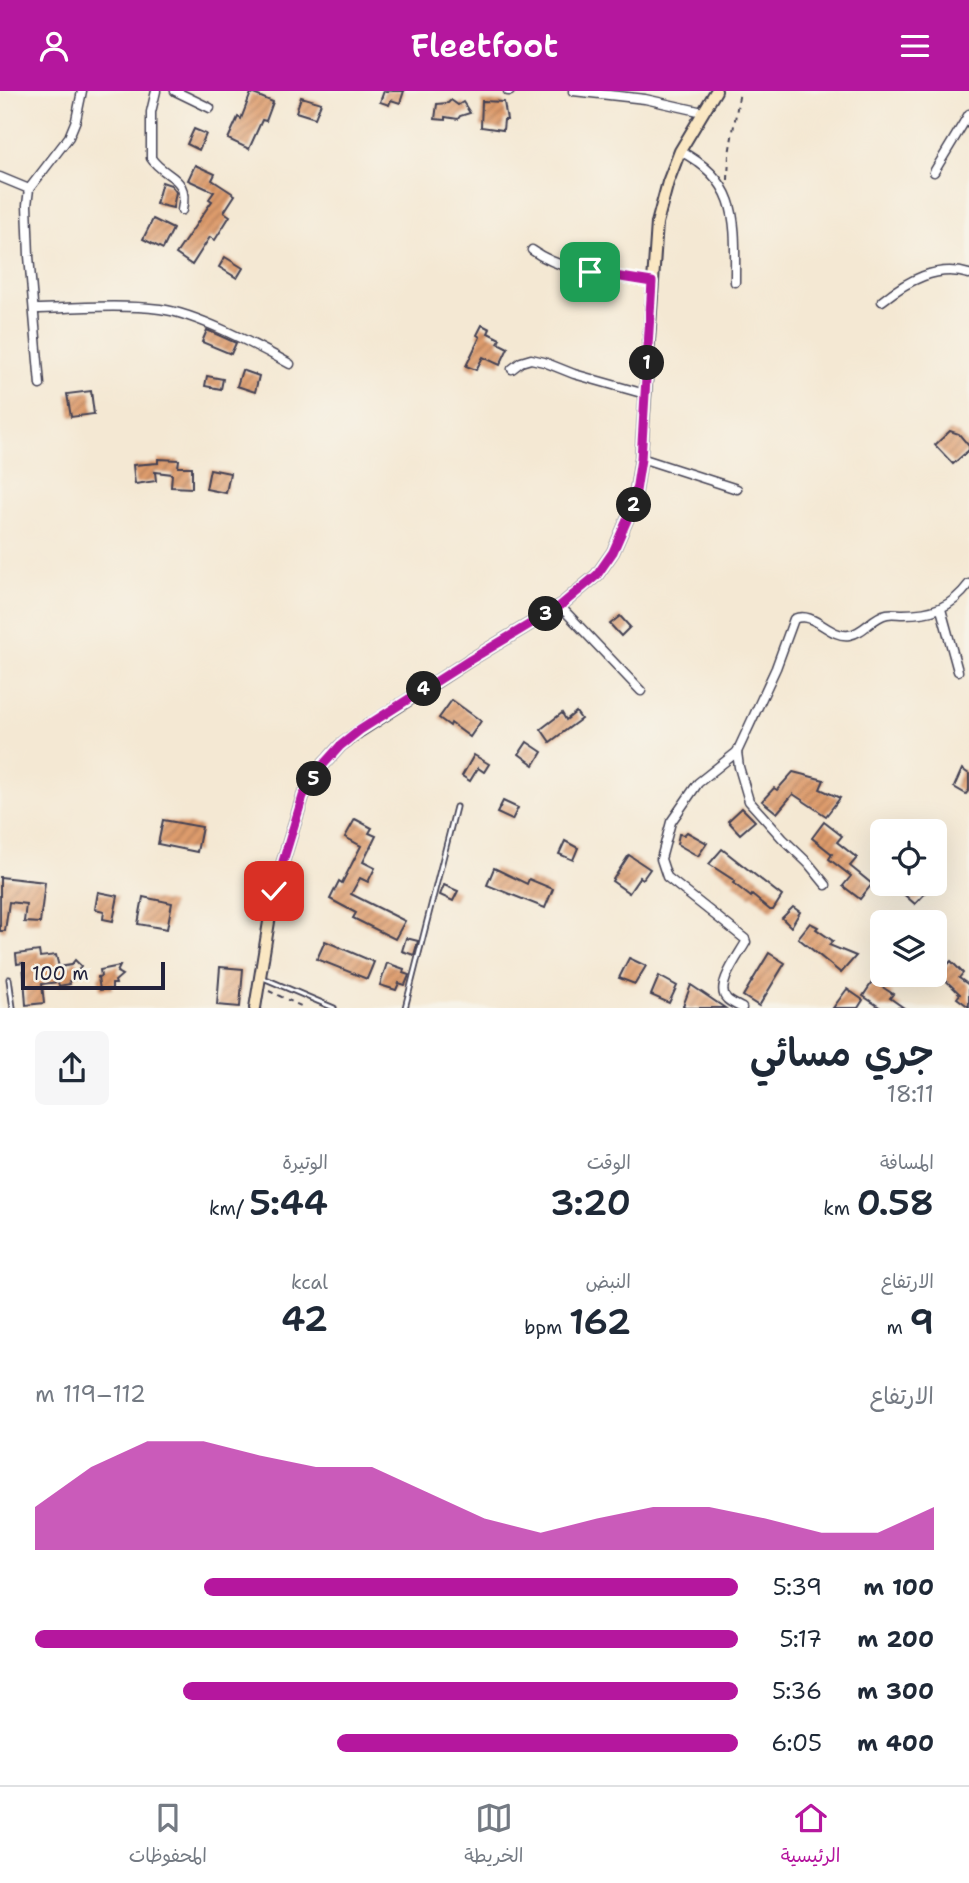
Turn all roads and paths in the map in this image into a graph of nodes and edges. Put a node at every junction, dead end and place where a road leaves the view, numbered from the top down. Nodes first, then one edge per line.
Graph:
1 (82, 91) edge
2 (156, 91) edge
3 (175, 91) edge
4 (573, 91) edge
5 (716, 91) edge
6 (740, 91) edge
7 (210, 108) dead end
8 (703, 112) junction
9 (969, 114) edge
10 (680, 151) junction
11 (934, 172) dead end
12 (0, 177) edge
13 (29, 189) junction
14 (727, 194) junction
15 (182, 210) dead end
16 (532, 250) dead end
17 (969, 274) edge
18 (652, 282) junction
19 (735, 282) dead end
20 (882, 301) dead end
21 (34, 309) junction
22 (290, 364) dead end
23 (512, 369) dead end
24 (40, 385) dead end
25 (645, 394) junction
26 (641, 459) junction
27 (737, 489) dead end
28 (969, 584) edge
29 (560, 606) junction
30 (941, 609) junction
31 (958, 671) dead end
32 (641, 691) dead end
33 (737, 752) junction
34 (456, 807) dead end
35 (826, 885) dead end
36 (9, 979) dead end
37 (259, 981) junction
38 (13, 1008) edge
39 (255, 1008) edge
40 (305, 1008) edge
41 (334, 1008) edge
42 (405, 1008) edge
43 (742, 1008) edge

1 - 13 street
2 - 15 street
3 - 7 street
4 - 8 street
5 - 8 street
6 - 14 path
8 - 10 street
9 - 11 street
10 - 14 street
10 - 18 street
12 - 13 street
13 - 21 street
14 - 19 street
16 - 18 street
17 - 20 street
18 - 25 street
21 - 22 street
21 - 24 street
23 - 25 street
25 - 26 street
26 - 27 street
26 - 29 street
28 - 30 street
29 - 32 street
29 - 37 street
30 - 31 street
30 - 33 street
33 - 35 street
33 - 43 street
34 - 42 lane
36 - 38 lane
37 - 39 street
37 - 40 path
37 - 41 lane

